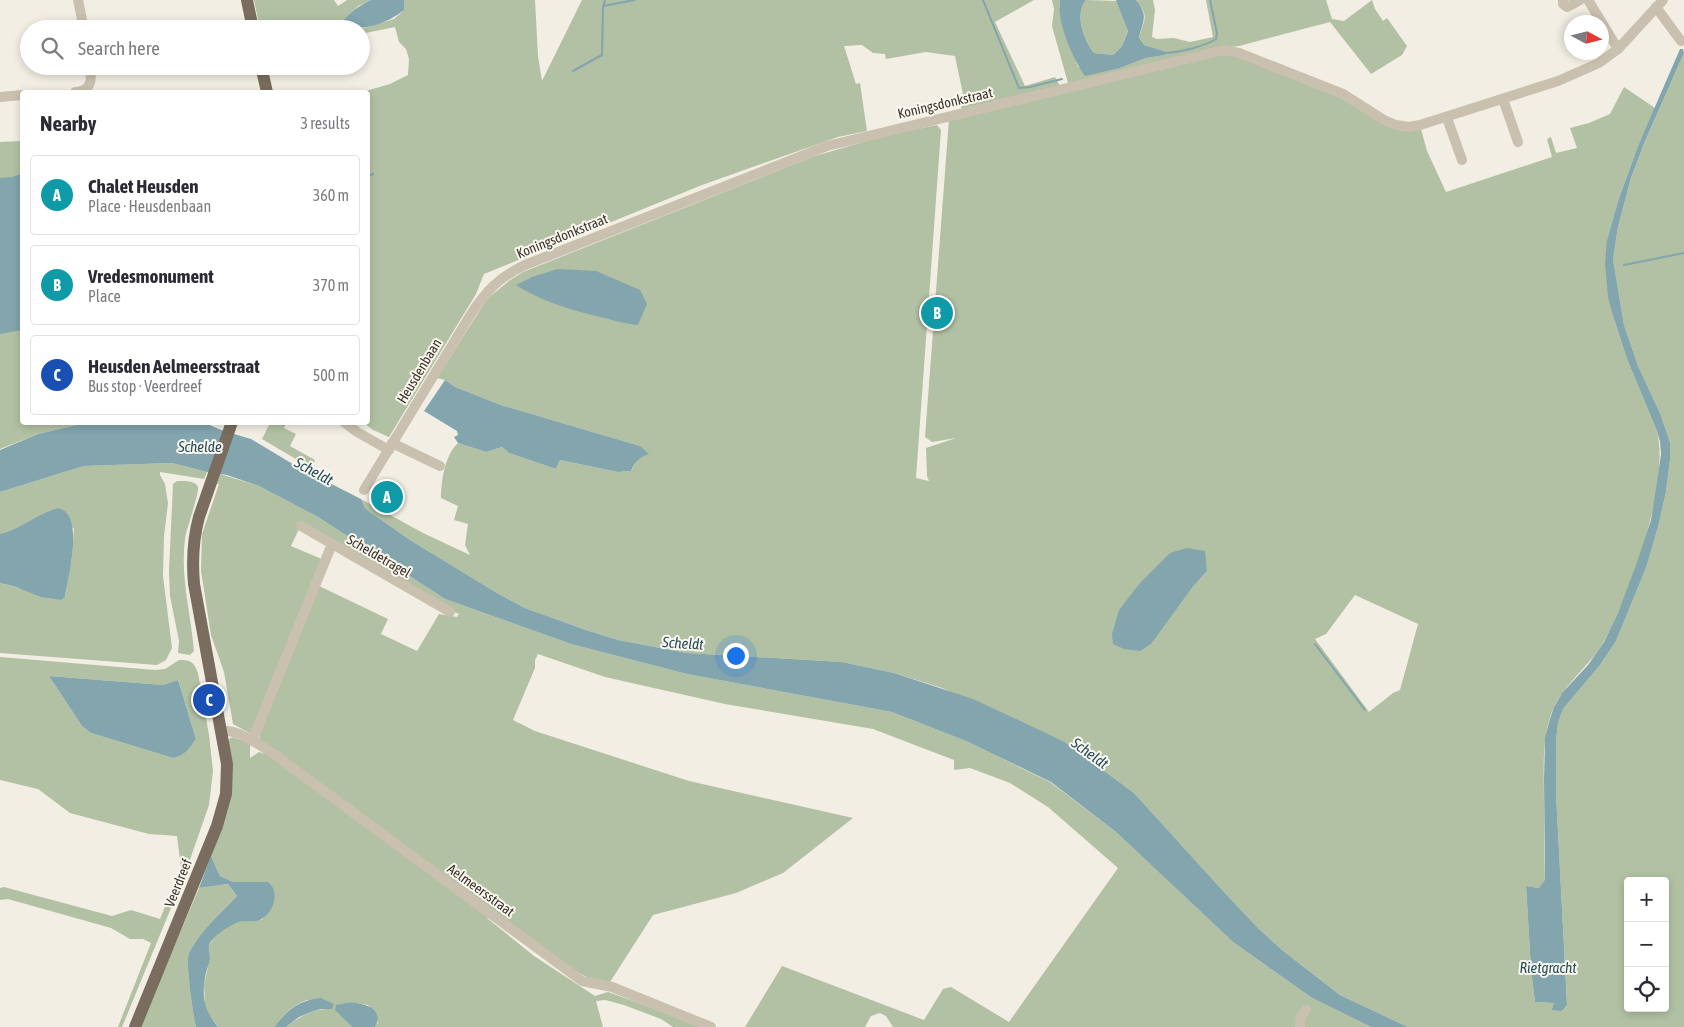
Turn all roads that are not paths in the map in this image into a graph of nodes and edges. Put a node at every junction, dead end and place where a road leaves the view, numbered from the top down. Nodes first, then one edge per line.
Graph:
1 (78, 0) edge
2 (247, 0) edge
3 (1563, 0) edge
4 (1580, 0) edge
5 (1588, 0) edge
6 (1660, 4) edge
7 (82, 20) edge
8 (251, 20) edge
9 (1681, 41) dead end
10 (1618, 49) junction
11 (91, 75) edge
12 (264, 75) edge
13 (82, 90) edge
14 (267, 90) edge
15 (0, 96) edge
16 (20, 96) edge
17 (1503, 99) junction
18 (1447, 118) junction
19 (1518, 142) dead end
20 (1462, 160) dead end
21 (470, 314) joint
22 (231, 425) edge
23 (348, 425) edge
24 (390, 446) junction
25 (440, 466) dead end
26 (364, 490) dead end
27 (301, 526) dead end
28 (332, 544) junction
29 (446, 611) dead end
30 (220, 731) junction
31 (252, 741) junction
32 (168, 937) junction
33 (1306, 1010) dead end
34 (128, 1027) edge
35 (135, 1027) edge
36 (711, 1027) edge
37 (1300, 1027) edge

1 - 7 street
2 - 8 main road
3 - 4 street
5 - 10 street
6 - 9 street, Koningsdonkstraat
6 - 10 street, Koningsdonkstraat
10 - 17 street, Koningsdonkstraat
11 - 13 street
12 - 14 main road
15 - 16 street
17 - 18 street, Koningsdonkstraat
17 - 19 street
18 - 20 street
18 - 21 street, Koningsdonkstraat
21 - 24 street, Heusdenbaan
22 - 30 main road, Veerdreef
23 - 24 street
24 - 25 street
24 - 26 street, Heusdenbaan
27 - 28 street, Scheldetragel
28 - 29 street, Scheldetragel
28 - 31 street
30 - 31 street
30 - 32 main road, Veerdreef
31 - 36 street, Aelmeersstraat
32 - 34 main road, Veerdreef
32 - 35 main road, Veerdreef
33 - 37 street

